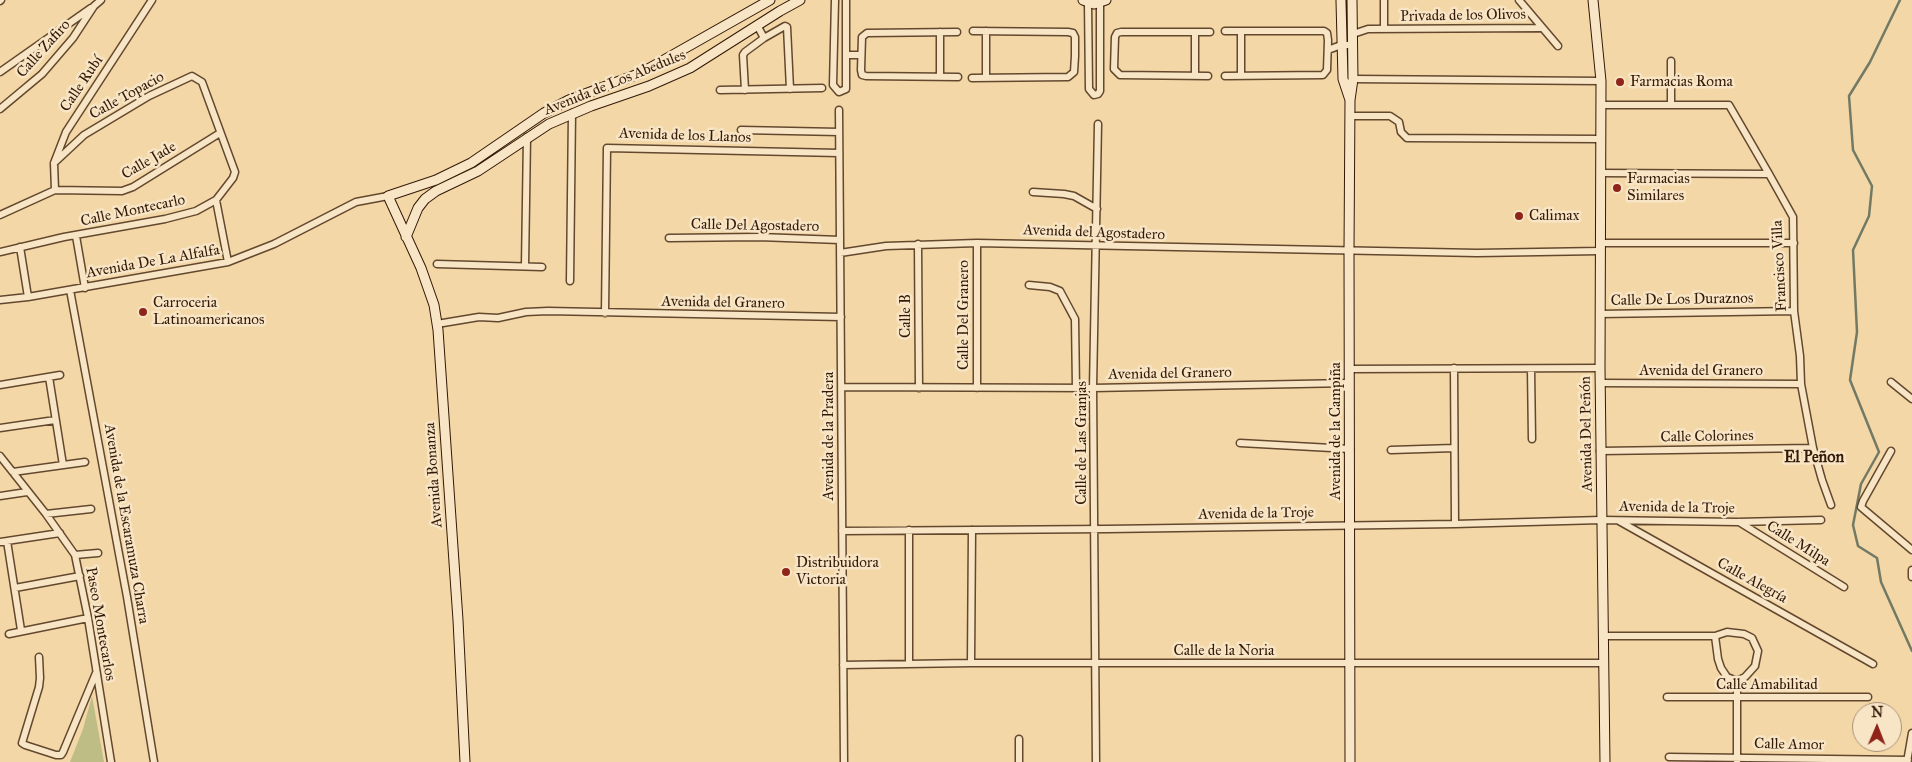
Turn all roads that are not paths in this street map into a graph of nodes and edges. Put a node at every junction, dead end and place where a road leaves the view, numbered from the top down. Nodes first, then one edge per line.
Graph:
1 (101, 0) edge
2 (152, 0) edge
3 (770, 0) edge
4 (800, 0) edge
5 (836, 0) edge
6 (846, 0) edge
7 (1353, 0) edge
8 (1384, 0) edge
9 (1519, 0) edge
10 (1593, 0) edge
11 (1086, 1) edge
12 (1103, 1) edge
13 (1340, 1) edge
14 (94, 6) junction
15 (757, 25) junction
16 (1541, 28) junction
17 (1352, 29) junction
18 (1384, 29) junction
19 (973, 31) dead end
20 (1225, 31) dead end
21 (1241, 31) junction
22 (940, 32) junction
23 (956, 32) dead end
24 (986, 32) junction
25 (1195, 32) junction
26 (1210, 32) dead end
27 (764, 38) junction
28 (1328, 40) junction
29 (1343, 44) junction
30 (1558, 46) dead end
31 (685, 50) junction
32 (1329, 50) junction
33 (675, 55) junction
34 (846, 55) junction
35 (861, 55) junction
36 (1100, 55) junction
37 (1075, 56) junction
38 (1089, 56) junction
39 (1114, 56) junction
40 (1670, 61) dead end
41 (1348, 65) junction
42 (694, 66) junction
43 (683, 71) junction
44 (0, 72) edge
45 (1195, 76) junction
46 (1208, 76) dead end
47 (1225, 76) dead end
48 (1241, 76) junction
49 (940, 77) junction
50 (958, 77) dead end
51 (986, 77) junction
52 (972, 78) dead end
53 (1353, 79) junction
54 (1601, 81) junction
55 (822, 88) dead end
56 (790, 89) junction
57 (720, 90) dead end
58 (745, 90) junction
59 (1350, 100) junction
60 (1601, 105) junction
61 (1670, 105) junction
62 (0, 109) edge
63 (839, 110) dead end
64 (572, 113) junction
65 (1350, 116) junction
66 (1098, 124) dead end
67 (741, 130) dead end
68 (839, 132) junction
69 (220, 133) junction
70 (527, 137) junction
71 (1600, 139) junction
72 (493, 149) junction
73 (839, 153) junction
74 (500, 157) junction
75 (54, 163) junction
76 (1600, 173) junction
77 (1770, 174) junction
78 (55, 190) junction
79 (1033, 192) dead end
80 (388, 196) junction
81 (216, 200) junction
82 (1096, 209) junction
83 (0, 215) edge
84 (76, 236) junction
85 (406, 237) junction
86 (669, 238) dead end
87 (840, 240) junction
88 (977, 243) junction
89 (1794, 243) junction
90 (918, 244) junction
91 (1095, 246) junction
92 (20, 247) junction
93 (1600, 247) junction
94 (1348, 250) junction
95 (0, 252) edge
96 (840, 253) junction
97 (228, 262) junction
98 (437, 264) dead end
99 (525, 266) junction
100 (542, 267) dead end
101 (570, 281) dead end
102 (1029, 285) dead end
103 (85, 288) junction
104 (70, 290) junction
105 (28, 297) junction
106 (0, 300) edge
107 (1794, 311) junction
108 (605, 313) junction
109 (1600, 314) junction
110 (841, 318) junction
111 (437, 324) junction
112 (1454, 368) junction
113 (1531, 368) junction
114 (1600, 368) junction
115 (1349, 369) junction
116 (60, 375) dead end
117 (49, 377) junction
118 (1600, 382) junction
119 (1892, 382) dead end
120 (1349, 383) junction
121 (1801, 384) junction
122 (0, 385) edge
123 (842, 388) junction
124 (919, 388) junction
125 (977, 388) junction
126 (1076, 388) junction
127 (1094, 388) junction
128 (1912, 390) edge
129 (1910, 397) edge
130 (56, 420) junction
131 (0, 428) edge
132 (1532, 440) dead end
133 (1240, 443) dead end
134 (1350, 448) junction
135 (1454, 448) junction
136 (1814, 448) junction
137 (1391, 450) dead end
138 (1600, 451) junction
139 (1891, 451) dead end
140 (0, 456) edge
141 (85, 462) dead end
142 (63, 465) junction
143 (13, 472) junction
144 (27, 492) junction
145 (0, 496) edge
146 (1831, 506) dead end
147 (91, 509) dead end
148 (46, 514) junction
149 (1601, 520) junction
150 (1618, 520) junction
151 (1821, 520) dead end
152 (1738, 522) junction
153 (1455, 524) junction
154 (1350, 525) junction
155 (909, 530) junction
156 (972, 530) junction
157 (1094, 530) junction
158 (842, 531) junction
159 (60, 533) junction
160 (4, 542) edge
161 (1912, 550) edge
162 (98, 553) dead end
163 (75, 555) junction
164 (1912, 570) edge
165 (80, 576) junction
166 (1912, 577) edge
167 (1844, 587) dead end
168 (15, 588) junction
169 (88, 618) junction
170 (21, 630) junction
171 (9, 634) dead end
172 (1604, 636) junction
173 (1715, 636) junction
174 (39, 657) dead end
175 (971, 662) junction
176 (910, 663) junction
177 (1094, 663) junction
178 (1604, 663) junction
179 (1350, 664) junction
180 (1873, 664) dead end
181 (843, 665) junction
182 (96, 672) junction
183 (1737, 681) junction
184 (1667, 697) dead end
185 (1868, 697) dead end
186 (1737, 698) junction
187 (1912, 733) edge
188 (1020, 739) dead end
189 (1669, 757) dead end
190 (1737, 760) edge
191 (1907, 761) edge
192 (111, 762) edge
193 (154, 762) edge
194 (465, 762) edge
195 (844, 762) edge
196 (1020, 762) edge
197 (1096, 762) edge
198 (1350, 762) edge
199 (1605, 762) edge

1 - 14 street, Calle Zafiro
2 - 75 street, Calle Rubí
3 - 31 street, Avenida de Los Abedules
4 - 15 street, Avenida de Los Abedules
5 - 34 street
6 - 34 street
7 - 13 street
7 - 17 street, Avenida de la Campiña
8 - 18 street, Privada de los Olivos
9 - 16 street, Privada de los Olivos
10 - 54 street, Avenida Del Peñón
11 - 12 street
11 - 38 street
12 - 36 street
13 - 29 street, Avenida de la Campiña
14 - 44 street
14 - 62 street, Calle Zafiro
15 - 27 street
15 - 42 street, Avenida de Los Abedules
16 - 18 street, Privada de los Olivos
16 - 30 street, Privada de los Olivos
17 - 18 street, Privada de los Olivos
17 - 29 street, Avenida de la Campiña
19 - 24 street
20 - 21 street
21 - 28 street
21 - 48 street
22 - 23 street
22 - 35 street
22 - 49 street
24 - 37 street
24 - 51 street
25 - 26 street
25 - 39 street
25 - 45 street
27 - 56 street
27 - 58 street
28 - 29 street
28 - 32 street
29 - 32 street
29 - 41 street, Avenida de la Campiña
31 - 33 street, Avenida de Los Abedules
31 - 42 street
32 - 48 street
33 - 43 street
33 - 72 street, Avenida de Los Abedules
34 - 35 street
35 - 49 street
36 - 38 street
36 - 39 street
37 - 38 street
37 - 51 street
39 - 45 street
40 - 61 street
41 - 53 street, Avenida de la Campiña
41 - 59 street, Avenida de la Campiña
42 - 43 street, Avenida de Los Abedules
43 - 64 street, Avenida de Los Abedules
45 - 46 street
47 - 48 street
49 - 50 street
51 - 52 street
53 - 54 street
53 - 59 street, Avenida de la Campiña
54 - 60 street, Avenida Del Peñón
55 - 56 street
56 - 58 street
57 - 58 street
59 - 65 street, Avenida de la Campiña
60 - 61 street, Francisco Villa
60 - 71 street, Avenida Del Peñón
61 - 77 street, Francisco Villa
63 - 68 street, Avenida de la Pradera
64 - 70 street, Avenida de Los Abedules
64 - 101 street
65 - 71 street
65 - 94 street, Avenida de la Campiña
66 - 82 street, Calle de Las Granjas
67 - 68 street
68 - 73 street, Avenida de la Pradera
69 - 75 street, Calle Topacio
69 - 78 street, Calle Jade
69 - 81 street, Calle Montecarlo
70 - 74 street, Avenida de Los Abedules
70 - 99 street
71 - 76 street, Avenida Del Peñón
72 - 74 street
72 - 80 street, Avenida de Los Abedules
73 - 87 street, Avenida de la Pradera
73 - 108 street, Avenida de los Llanos
74 - 85 street, Avenida de Los Abedules
75 - 78 street, Calle Rubí
76 - 77 street
76 - 93 street, Avenida Del Peñón
77 - 89 street, Francisco Villa
78 - 83 street
79 - 82 street
80 - 85 street, Avenida Bonanza
80 - 97 street, Avenida De La Alfalfa
81 - 84 street, Calle Montecarlo
81 - 97 street
82 - 91 street, Calle de Las Granjas
84 - 92 street, Calle Montecarlo
84 - 103 street
85 - 111 street, Avenida Bonanza
86 - 87 street, Calle Del Agostadero
87 - 96 street, Avenida de la Pradera
88 - 90 street, Avenida del Agostadero
88 - 91 street, Avenida del Agostadero
88 - 125 street, Calle Del Granero
89 - 93 street
89 - 107 street, Francisco Villa
90 - 96 street, Avenida del Agostadero
90 - 124 street, Calle B
91 - 94 street, Avenida del Agostadero
91 - 127 street, Calle de Las Granjas
92 - 95 street, Calle Montecarlo
92 - 105 street
93 - 94 street
93 - 109 street, Avenida Del Peñón
94 - 115 street, Avenida de la Campiña
96 - 110 street, Avenida de la Pradera
97 - 103 street, Avenida De La Alfalfa
98 - 99 street
99 - 100 street
102 - 126 street
103 - 104 street, Avenida De La Alfalfa
104 - 105 street, Avenida De La Alfalfa
104 - 193 street, Avenida de la Escaramuza Charra
105 - 106 street, Avenida De La Alfalfa
107 - 109 street, Calle De Los Duraznos
107 - 121 street, Francisco Villa
108 - 110 street, Avenida del Granero
108 - 111 street, Avenida del Granero
109 - 114 street, Avenida Del Peñón
110 - 123 street, Avenida de la Pradera
111 - 194 street, Avenida Bonanza
112 - 113 street
112 - 115 street
112 - 135 street
113 - 114 street
113 - 132 street
114 - 118 street, Avenida Del Peñón
115 - 120 street, Avenida de la Campiña
116 - 117 street
117 - 122 street
117 - 130 street
118 - 121 street, Avenida del Granero
118 - 138 street, Avenida Del Peñón
119 - 129 street
120 - 127 street, Avenida del Granero
120 - 134 street, Avenida de la Campiña
121 - 136 street, Francisco Villa
123 - 124 street, Avenida del Granero
123 - 158 street, Avenida de la Pradera
124 - 125 street, Avenida del Granero
125 - 126 street, Avenida del Granero
126 - 127 street, Avenida del Granero
127 - 157 street, Calle de Las Granjas
128 - 129 street
130 - 131 street
130 - 142 street
133 - 134 street
134 - 154 street, Avenida de la Campiña
135 - 137 street
135 - 153 street
136 - 138 street, Calle Colorines
136 - 146 street, Francisco Villa
138 - 149 street, Avenida Del Peñón
139 - 161 street
140 - 143 street, Paseo Montecarlos
141 - 142 street
142 - 143 street
143 - 144 street, Paseo Montecarlos
144 - 145 street
144 - 148 street, Paseo Montecarlos
147 - 148 street
148 - 159 street, Paseo Montecarlos
149 - 150 street, Avenida de la Troje
149 - 153 street, Avenida de la Troje
149 - 172 street, Avenida Del Peñón
150 - 152 street, Avenida de la Troje
150 - 180 street, Calle Alegría
151 - 152 street, Avenida de la Troje
152 - 167 street, Calle Milpa
153 - 154 street, Avenida de la Troje
154 - 157 street, Avenida de la Troje
154 - 179 street, Avenida de la Campiña
155 - 156 street, Avenida de la Troje
155 - 158 street, Avenida de la Troje
155 - 176 street
156 - 157 street, Avenida de la Troje
156 - 175 street
157 - 177 street, Calle de Las Granjas
158 - 181 street, Avenida de la Pradera
159 - 160 street
159 - 163 street, Paseo Montecarlos
160 - 168 street
162 - 163 street
163 - 165 street, Paseo Montecarlos
164 - 166 street
165 - 168 street
165 - 169 street, Paseo Montecarlos
168 - 170 street
169 - 170 street
169 - 182 street, Paseo Montecarlos
170 - 171 street
172 - 173 street
172 - 178 street, Avenida Del Peñón
173 - 183 street
173 - 183 street
174 - 182 street
175 - 176 street, Calle de la Noria
175 - 177 street, Calle de la Noria
176 - 181 street, Calle de la Noria
177 - 179 street, Calle de la Noria
177 - 197 street, Calle de Las Granjas
178 - 179 street, Calle de la Noria
178 - 199 street, Avenida Del Peñón
179 - 198 street, Avenida de la Campiña
181 - 195 street, Avenida de la Pradera
182 - 192 street, Paseo Montecarlos
183 - 186 street
184 - 186 street, Calle Amabilitad
185 - 186 street, Calle Amabilitad
186 - 190 street
187 - 191 street
188 - 196 street
189 - 190 street, Calle Amor
190 - 191 street, Calle Amor

